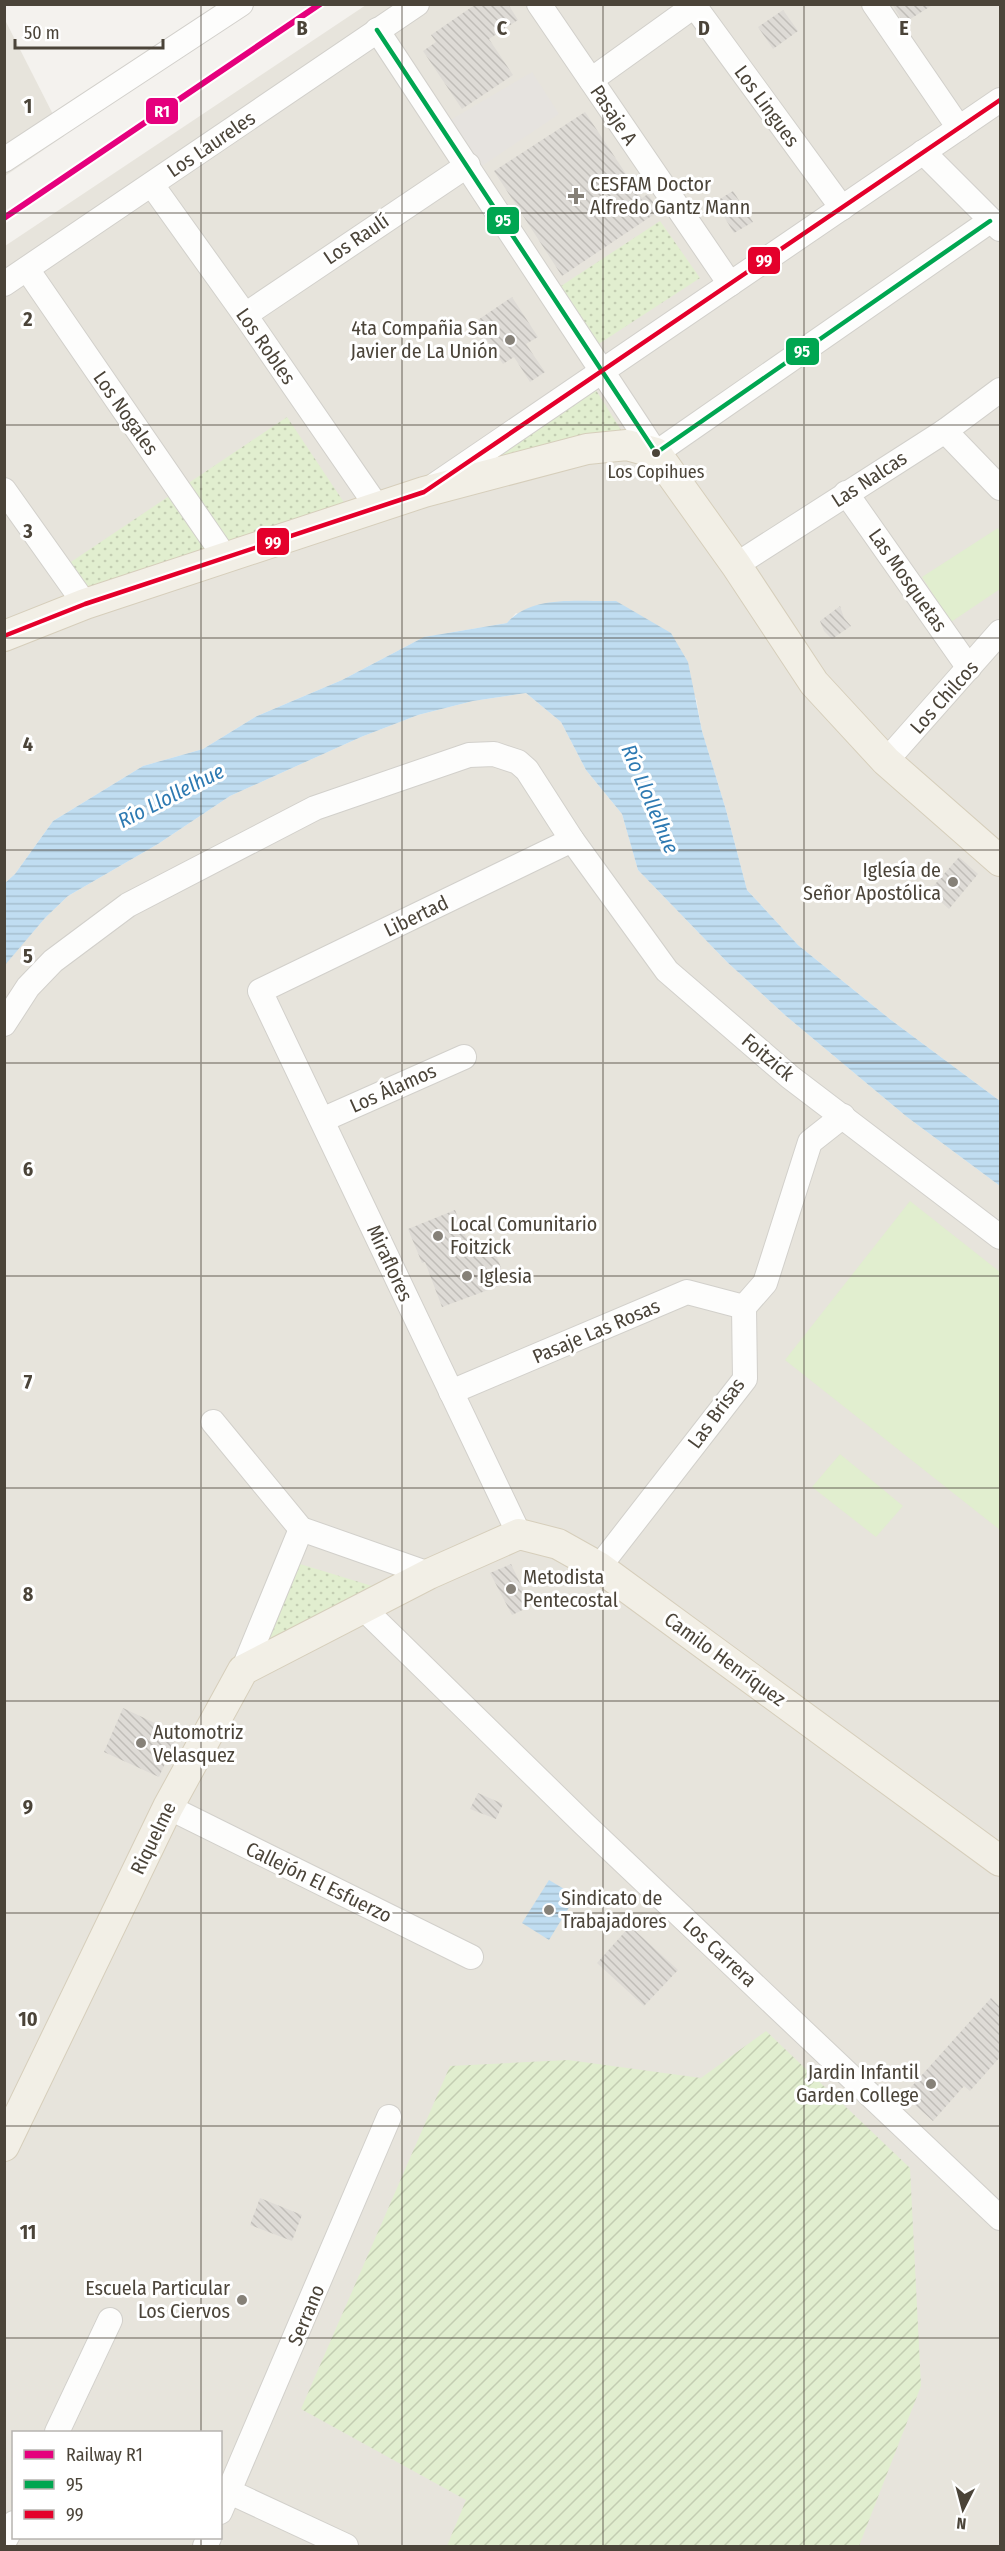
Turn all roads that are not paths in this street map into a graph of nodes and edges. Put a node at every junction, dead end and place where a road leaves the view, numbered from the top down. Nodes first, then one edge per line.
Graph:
1 (241, 4) edge
2 (417, 4) edge
3 (539, 4) edge
4 (874, 4) edge
5 (694, 5) edge
6 (377, 30) junction
7 (591, 80) junction
8 (1000, 100) edge
9 (959, 128) junction
10 (8, 150) edge
11 (923, 152) junction
12 (468, 165) junction
13 (152, 185) junction
14 (842, 208) junction
15 (995, 225) edge
16 (27, 269) junction
17 (4, 284) edge
18 (730, 284) junction
19 (245, 315) junction
20 (602, 371) junction
21 (1000, 390) edge
22 (945, 431) junction
23 (656, 453) junction
24 (1000, 488) edge
25 (4, 490) edge
26 (424, 492) junction
27 (846, 493) junction
28 (378, 508) junction
29 (225, 557) junction
30 (736, 565) junction
31 (85, 604) junction
32 (1000, 632) edge
33 (4, 636) edge
34 (969, 668) junction
35 (886, 761) junction
36 (572, 840) junction
37 (1000, 861) edge
38 (260, 991) joint
39 (4, 1024) edge
40 (464, 1057) dead end
41 (843, 1116) junction
42 (322, 1120) junction
43 (1000, 1237) edge
44 (744, 1307) junction
45 (451, 1392) junction
46 (213, 1422) dead end
47 (301, 1529) junction
48 (519, 1534) junction
49 (599, 1567) junction
50 (429, 1574) junction
51 (363, 1608) junction
52 (243, 1670) junction
53 (168, 1807) junction
54 (1000, 1861) edge
55 (471, 1957) dead end
56 (388, 2117) dead end
57 (4, 2146) edge
58 (1000, 2218) edge
59 (110, 2320) dead end
60 (58, 2431) edge
61 (225, 2502) edge
62 (12, 2527) edge
63 (4, 2542) edge
64 (346, 2547) edge

1 - 10 street
2 - 6 street, Los Laureles
3 - 7 street, Pasaje A
4 - 9 street
5 - 7 street
5 - 14 street, Los Lingues
6 - 12 street
6 - 13 street, Los Laureles
7 - 18 street, Pasaje A
8 - 9 street
9 - 11 street
11 - 14 street
11 - 15 street
12 - 19 street, Los Raulí
12 - 20 street
13 - 16 street, Los Laureles
13 - 19 street, Los Robles
14 - 18 street
15 - 23 street
16 - 17 street, Los Laureles
16 - 29 street, Los Nogales
18 - 20 street
19 - 28 street, Los Robles
20 - 23 street
20 - 26 street
21 - 22 street, Las Nalcas
22 - 24 street
22 - 27 street, Las Nalcas
23 - 26 main road
23 - 30 main road
25 - 31 street
26 - 28 main road
27 - 30 street, Las Nalcas
27 - 34 street, Las Mosquetas
28 - 29 main road
29 - 31 main road
30 - 35 main road
31 - 33 main road
32 - 34 street, Los Chilcos
34 - 35 street, Los Chilcos
35 - 37 main road
36 - 38 street, Libertad
36 - 39 street, Foitzick
36 - 41 street, Foitzick
38 - 42 street, Miraflores
40 - 42 street, Los Álamos
41 - 43 street, Foitzick
41 - 44 street
42 - 45 street, Miraflores
44 - 45 street, Pasaje Las Rosas
44 - 49 street, Las Brisas
45 - 48 street, Miraflores
46 - 47 street
47 - 50 street
47 - 52 street, Riquelme
48 - 49 main road, Camilo Henríquez
48 - 50 main road
49 - 54 main road, Camilo Henríquez
50 - 51 main road
51 - 52 main road
51 - 58 street, Los Carrera
52 - 53 main road, Riquelme
53 - 55 street, Callejón El Esfuerzo
53 - 57 main road, Riquelme
56 - 61 street, Serrano
59 - 60 street
61 - 64 street
62 - 63 street

